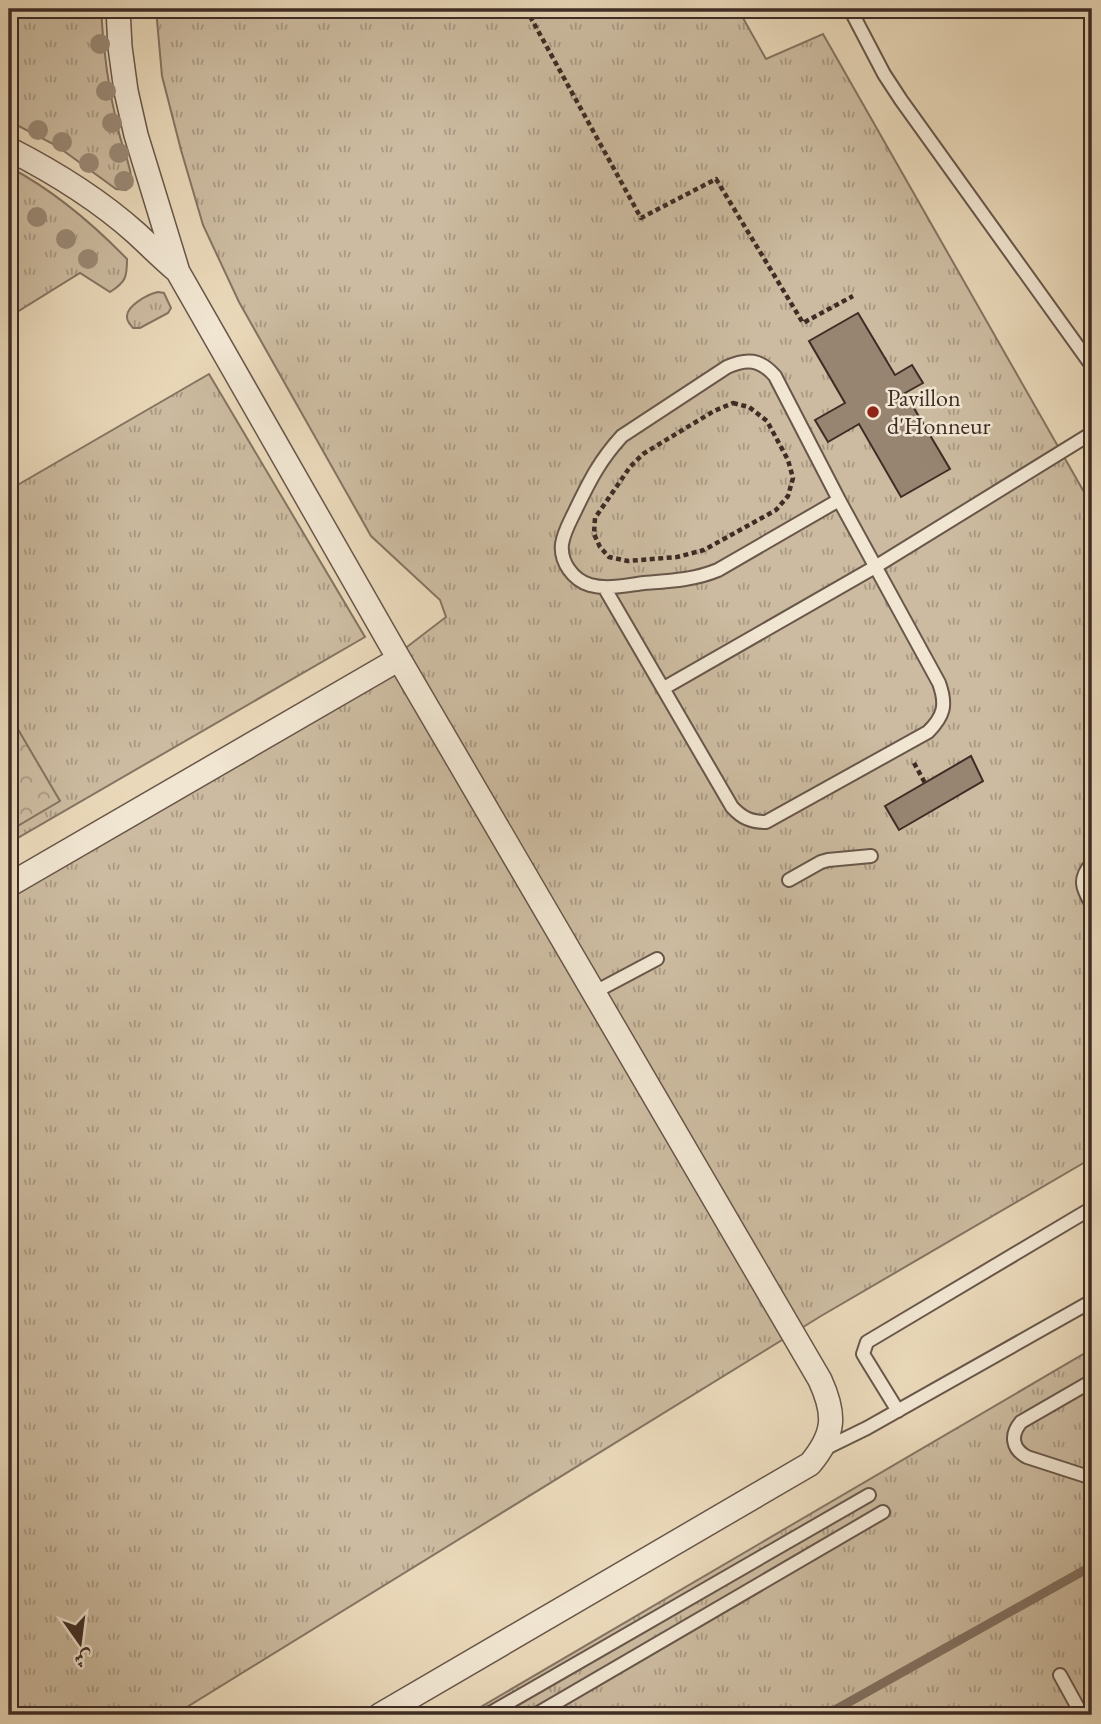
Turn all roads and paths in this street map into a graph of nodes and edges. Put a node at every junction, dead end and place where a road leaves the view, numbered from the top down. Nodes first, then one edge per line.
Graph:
1 (118, 9) edge
2 (526, 9) edge
3 (850, 9) edge
4 (9, 149) edge
5 (178, 272) junction
6 (852, 296) dead end
7 (1092, 366) edge
8 (1092, 433) edge
9 (839, 500) junction
10 (704, 550) joint
11 (875, 566) junction
12 (604, 587) junction
13 (399, 659) junction
14 (664, 688) junction
15 (871, 856) dead end
16 (1092, 863) edge
17 (789, 880) dead end
18 (9, 885) edge
19 (1092, 905) edge
20 (657, 959) dead end
21 (593, 993) junction
22 (1092, 1208) edge
23 (1092, 1301) edge
24 (1092, 1381) edge
25 (898, 1411) junction
26 (822, 1450) junction
27 (1092, 1478) edge
28 (869, 1495) dead end
29 (883, 1512) dead end
30 (1060, 1675) dead end
31 (380, 1715) edge
32 (487, 1715) edge
33 (535, 1715) edge
34 (1082, 1715) edge

1 - 5 street
2 - 6 path
3 - 7 lane
4 - 5 street
5 - 13 street
8 - 11 lane
9 - 11 lane
9 - 12 lane
9 - 12 lane
10 - 10 path
11 - 14 lane
11 - 14 lane
12 - 14 lane
13 - 18 street
13 - 21 street
15 - 17 lane
16 - 19 lane
20 - 21 lane
21 - 26 street
22 - 25 lane
23 - 25 lane
24 - 27 lane
25 - 26 lane
26 - 31 street
28 - 32 lane
29 - 33 lane
30 - 34 lane

